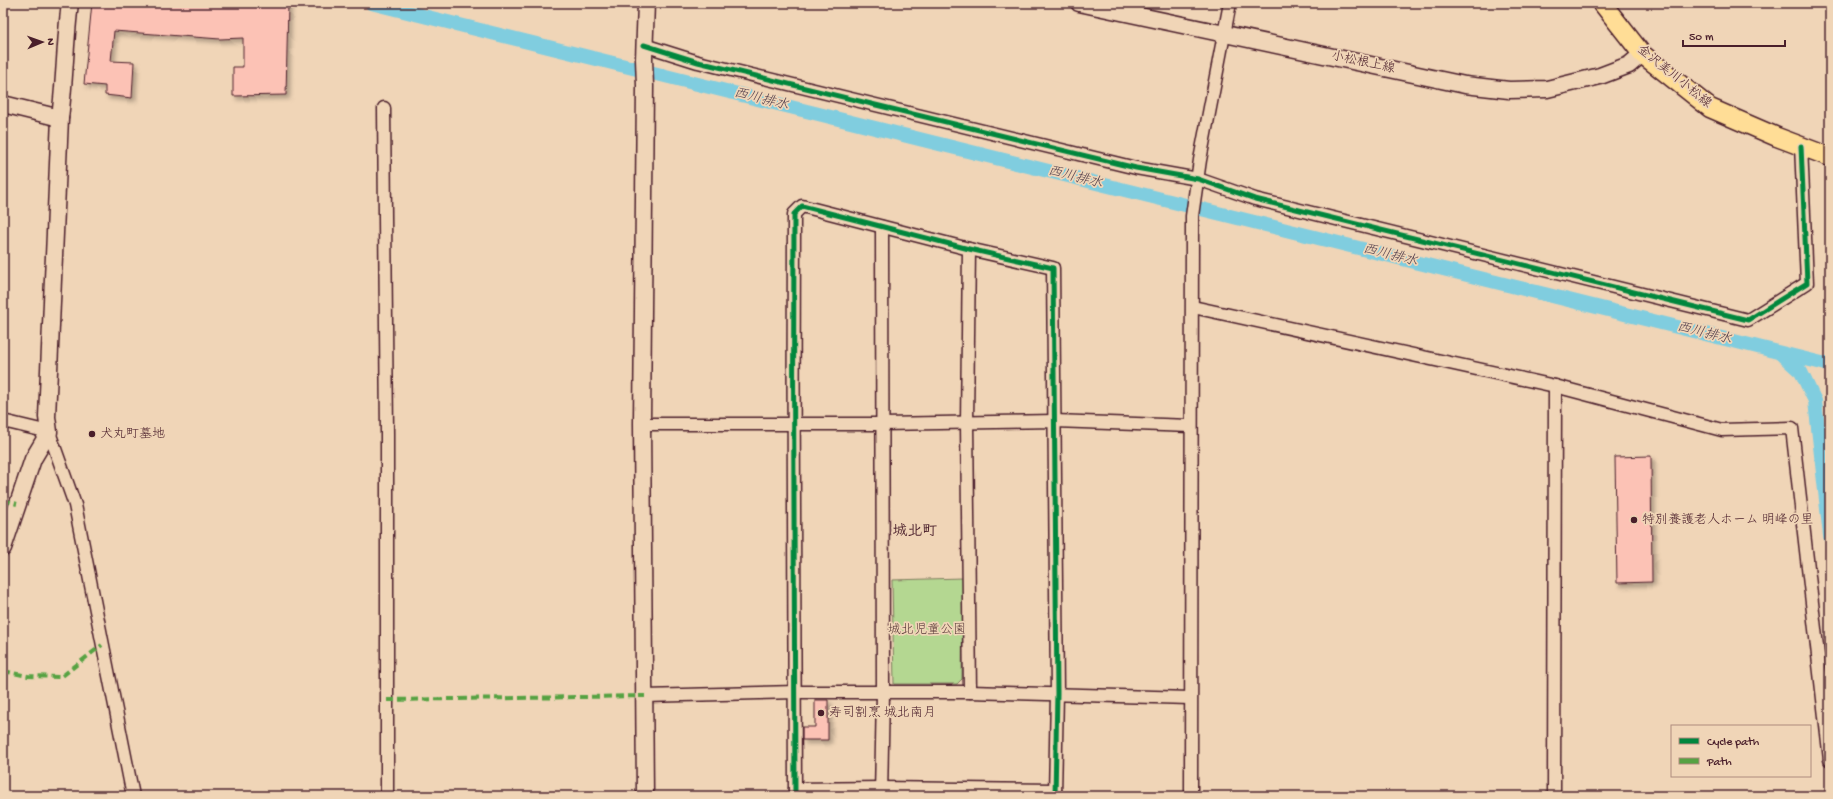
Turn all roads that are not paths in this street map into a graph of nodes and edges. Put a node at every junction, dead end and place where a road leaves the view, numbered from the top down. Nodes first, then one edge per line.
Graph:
1 (70, 3) edge
2 (646, 3) edge
3 (1079, 3) edge
4 (1230, 3) edge
5 (1602, 3) edge
6 (1224, 34) junction
7 (644, 52) junction
8 (1642, 54) junction
9 (3, 104) edge
10 (384, 108) dead end
11 (60, 118) junction
12 (1801, 146) junction
13 (1830, 157) edge
14 (1197, 185) junction
15 (882, 227) junction
16 (969, 249) junction
17 (1193, 308) junction
18 (1554, 386) junction
19 (3, 421) edge
20 (1055, 421) junction
21 (967, 423) junction
22 (642, 424) junction
23 (793, 424) junction
24 (883, 424) junction
25 (1190, 426) junction
26 (49, 432) junction
27 (3, 548) edge
28 (796, 692) junction
29 (970, 692) junction
30 (883, 693) junction
31 (1057, 693) junction
32 (645, 696) junction
33 (1190, 698) junction
34 (1830, 760) edge
35 (881, 792) edge
36 (795, 793) edge
37 (1055, 793) edge
38 (133, 796) edge
39 (387, 796) edge
40 (645, 796) edge
41 (1191, 796) edge
42 (1554, 796) edge

1 - 11 street
2 - 7 street
3 - 6 street, 小松根上線
4 - 6 street
5 - 8 main road, 金沢美川小松線
6 - 8 street, 小松根上線
6 - 14 street
7 - 14 street
7 - 22 street
8 - 12 main road, 金沢美川小松線
9 - 11 street
10 - 39 street
11 - 26 street
12 - 13 main road, 金沢美川小松線
12 - 14 street
14 - 17 street
15 - 16 street
15 - 23 street
15 - 24 street
16 - 20 street
16 - 21 street
17 - 18 street
17 - 25 street
18 - 34 street
18 - 42 street
19 - 26 street
20 - 21 street
20 - 25 street
20 - 31 street
21 - 24 street
21 - 29 street
22 - 23 street
22 - 32 street
23 - 24 street
23 - 28 street
24 - 30 street
25 - 33 street
26 - 27 street
26 - 38 street
28 - 30 street
28 - 32 street
28 - 36 street
29 - 30 street
29 - 31 street
30 - 35 street
31 - 33 street
31 - 37 street
32 - 40 street
33 - 41 street
35 - 36 street
35 - 37 street

